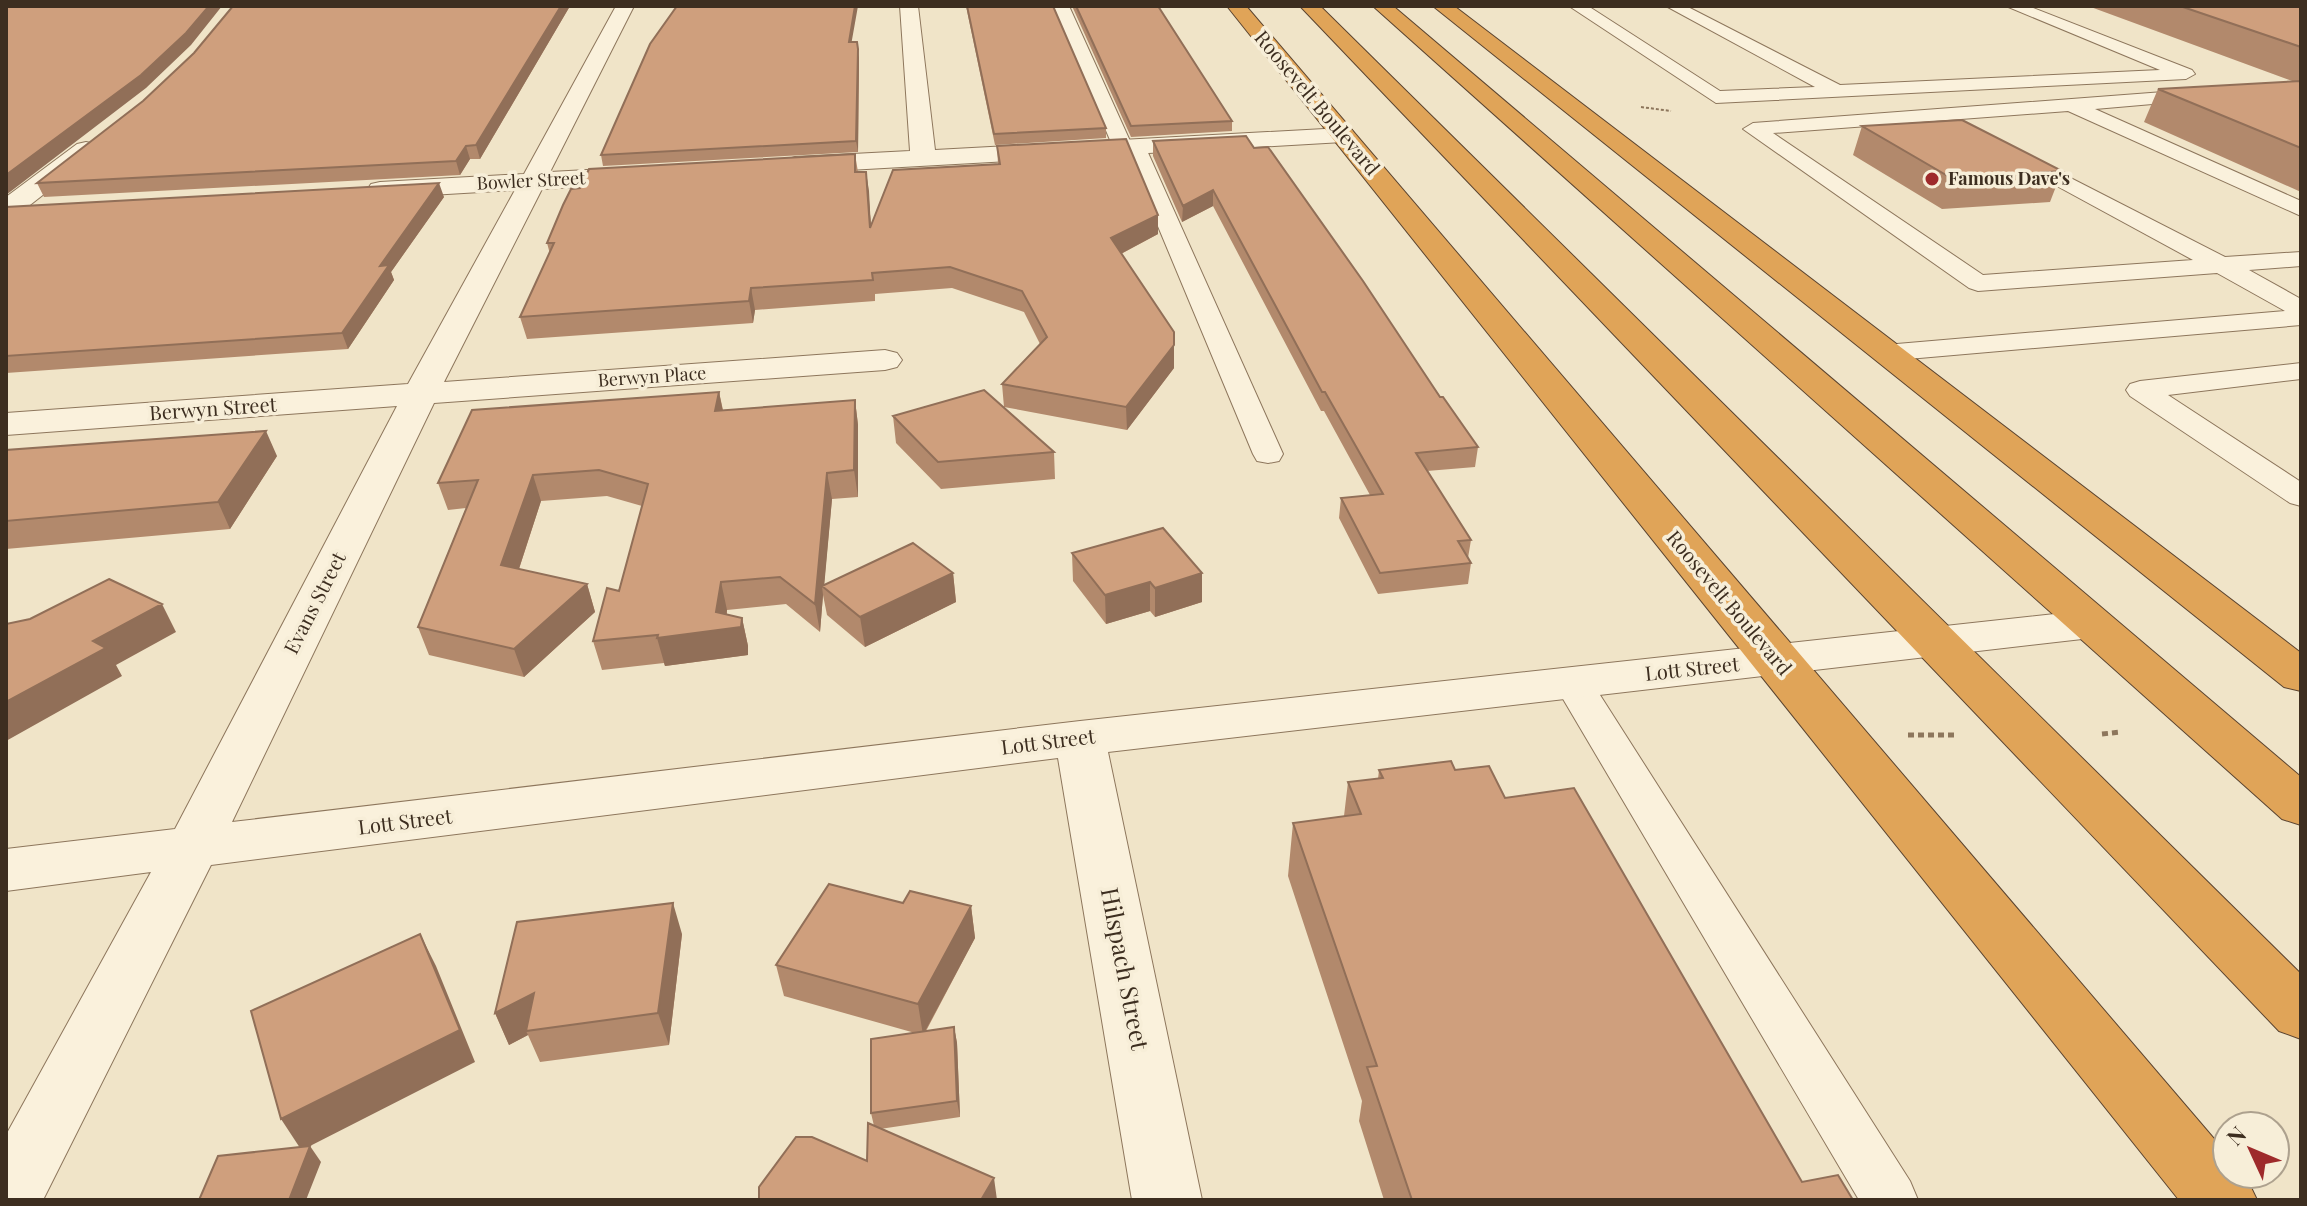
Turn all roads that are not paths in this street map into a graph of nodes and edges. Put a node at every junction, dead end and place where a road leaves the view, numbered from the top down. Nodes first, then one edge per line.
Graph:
1 (625, 6) edge
2 (909, 6) edge
3 (1061, 6) edge
4 (1236, 6) edge
5 (1309, 6) edge
6 (1382, 6) edge
7 (1442, 6) edge
8 (1577, 6) edge
9 (1674, 6) edge
10 (2014, 6) edge
11 (1837, 91) junction
12 (2222, 94) edge
13 (2070, 105) junction
14 (1940, 115) junction
15 (106, 133) edge
16 (1343, 135) junction
17 (1978, 136) edge
18 (1129, 147) junction
19 (2003, 149) edge
20 (923, 158) junction
21 (766, 167) edge
22 (672, 173) edge
23 (531, 181) junction
24 (356, 191) edge
25 (1688, 198) junction
26 (54, 209) edge
27 (2301, 209) edge
28 (6, 211) edge
29 (2301, 259) edge
30 (2221, 265) junction
31 (2301, 309) edge
32 (2301, 317) edge
33 (1885, 353) junction
34 (885, 360) dead end
35 (2301, 371) edge
36 (1809, 378) junction
37 (420, 395) junction
38 (6, 424) edge
39 (1268, 454) dead end
40 (2301, 496) edge
41 (2091, 624) junction
42 (1935, 642) junction
43 (1776, 659) junction
44 (2301, 676) edge
45 (1572, 682) junction
46 (1080, 738) junction
47 (2301, 806) edge
48 (192, 848) junction
49 (6, 870) edge
50 (2301, 1013) edge
51 (7, 1200) edge
52 (1167, 1200) edge
53 (1890, 1200) edge
54 (2222, 1200) edge

1 - 23 street, Evans Street
2 - 20 street
3 - 18 lane
4 - 16 highway, Roosevelt Boulevard
5 - 42 highway
6 - 36 highway
7 - 25 highway
8 - 11 lane
9 - 11 lane
10 - 11 lane
12 - 13 lane
13 - 14 lane
13 - 27 lane
14 - 17 lane
14 - 30 lane
15 - 28 street
16 - 18 street
16 - 43 highway, Roosevelt Boulevard
18 - 20 street
18 - 39 lane
19 - 30 lane
20 - 21 street
22 - 23 street, Bowler Street
23 - 24 street, Bowler Street
23 - 37 street, Evans Street
25 - 33 highway
25 - 36 highway
26 - 28 street
29 - 30 lane
30 - 31 lane
32 - 33 lane
33 - 44 highway
34 - 37 street, Berwyn Place
35 - 40 lane
36 - 41 highway
37 - 38 street, Berwyn Street
37 - 48 street, Evans Street
41 - 42 street, Lott Street
41 - 47 highway
42 - 43 street, Lott Street
42 - 50 highway
43 - 45 street, Lott Street
43 - 54 highway, Roosevelt Boulevard
45 - 46 street, Lott Street
45 - 53 lane
46 - 48 street, Lott Street
46 - 52 street, Hilspach Street
48 - 49 street, Lott Street
48 - 51 street, Evans Street

